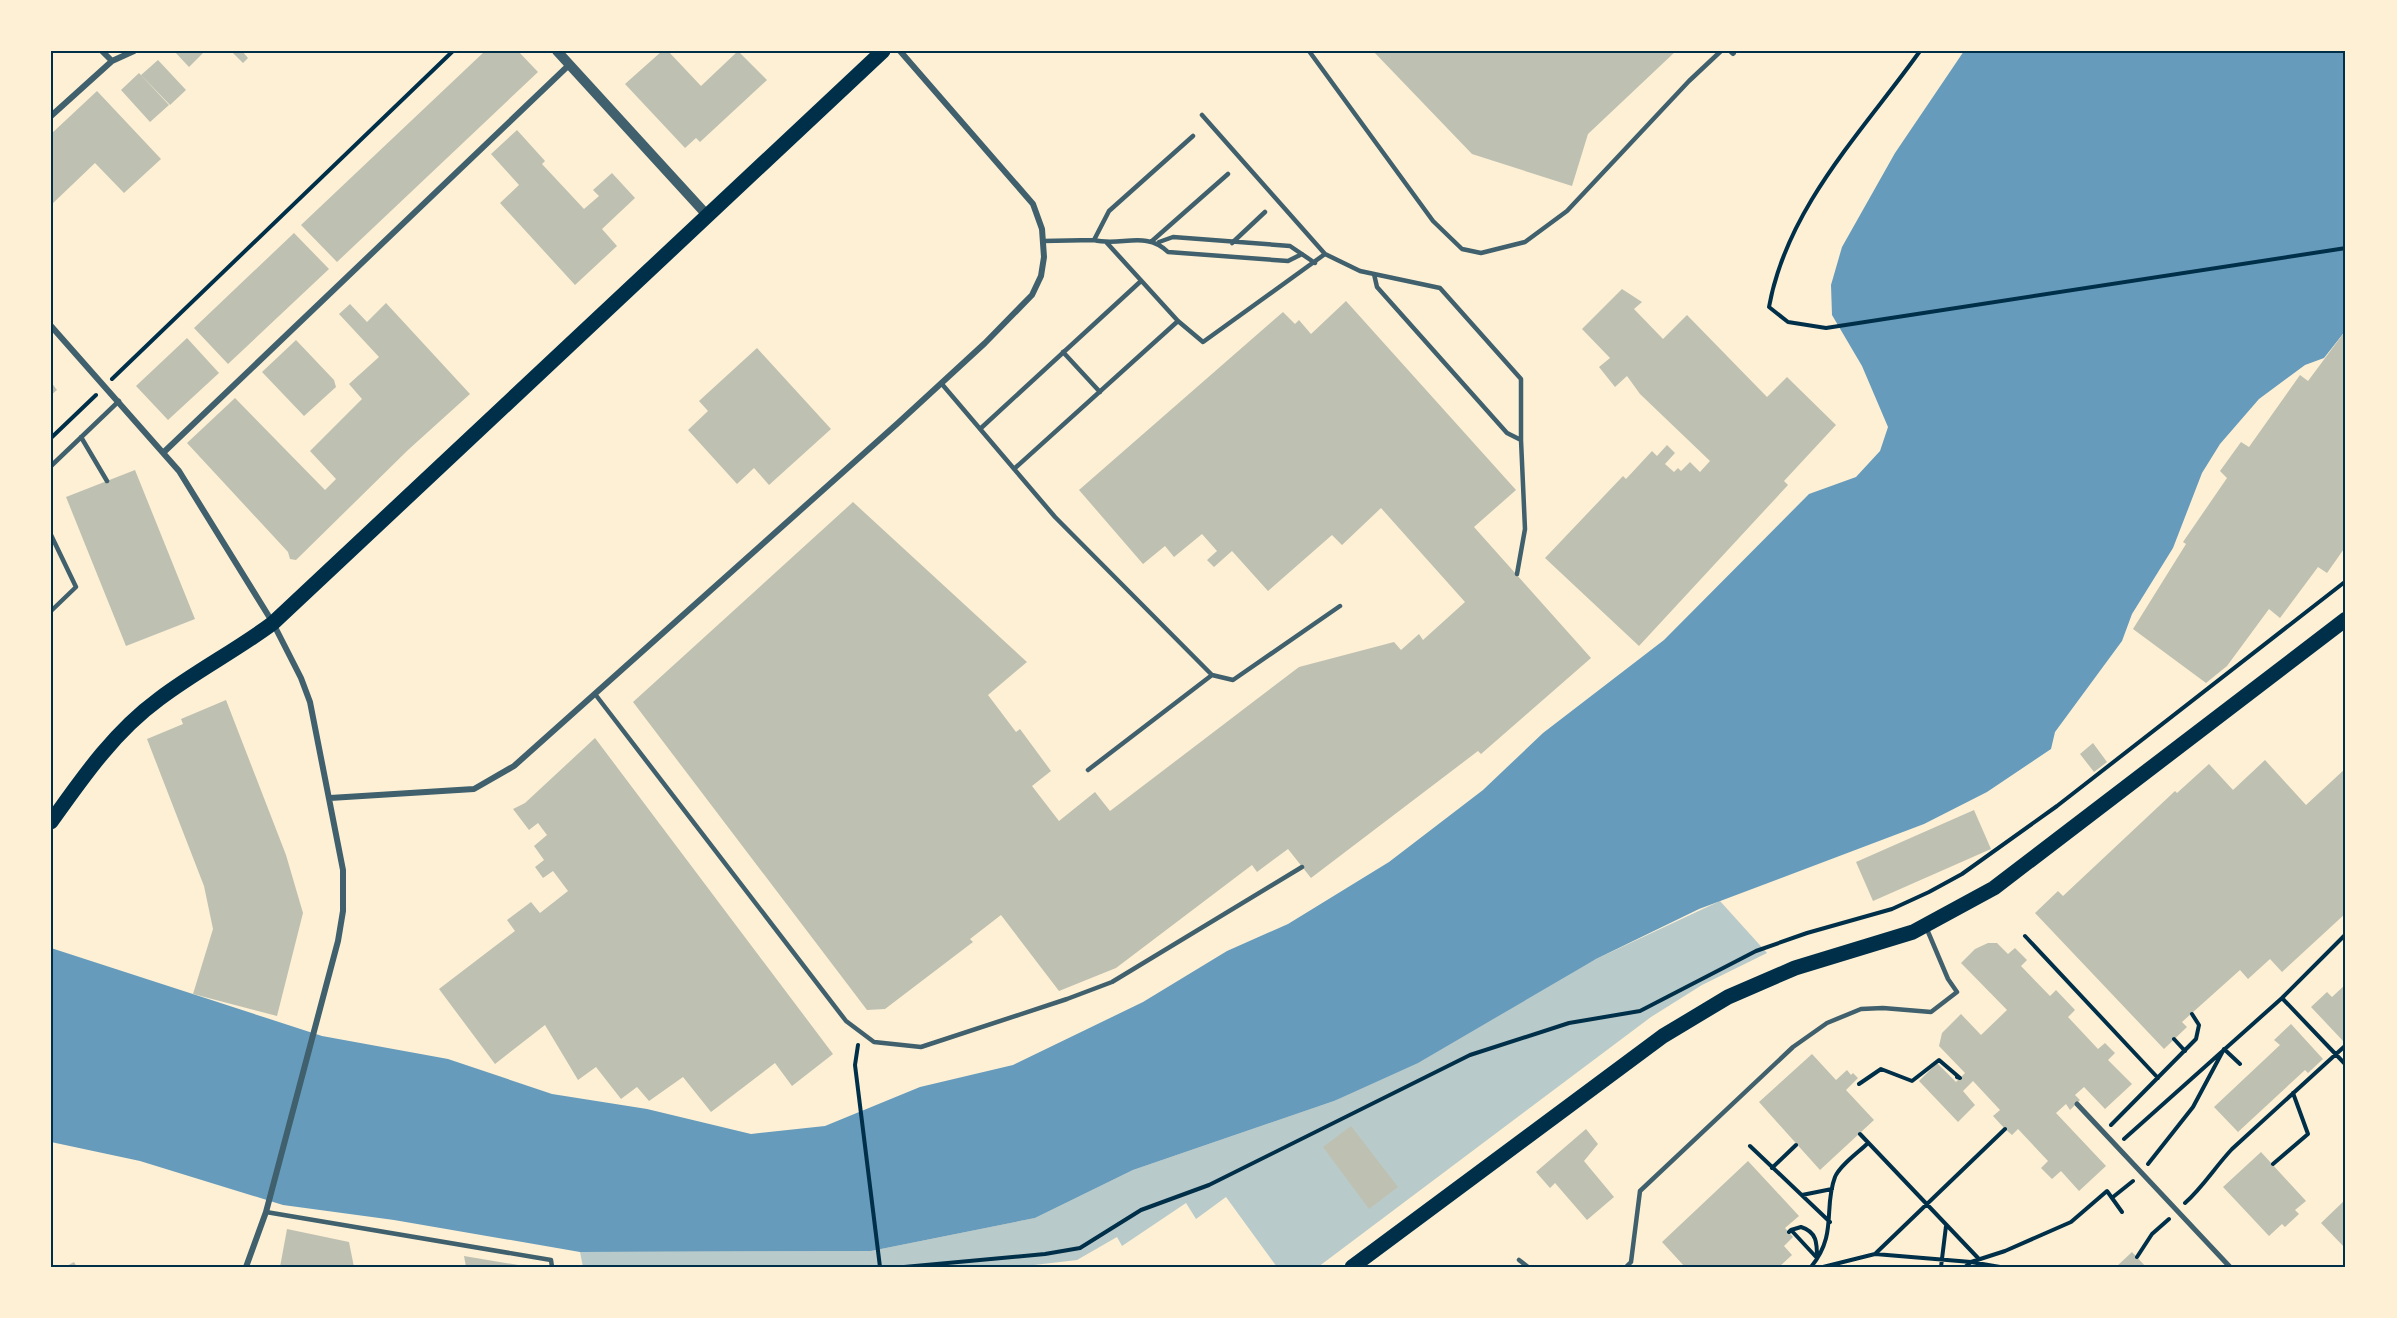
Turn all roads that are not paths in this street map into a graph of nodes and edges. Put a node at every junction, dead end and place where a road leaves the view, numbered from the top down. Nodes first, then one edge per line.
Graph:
1 (102, 51) edge
2 (134, 51) edge
3 (557, 51) edge
4 (882, 51) edge
5 (900, 51) edge
6 (1309, 51) edge
7 (1721, 51) edge
8 (112, 61) junction
9 (570, 64) junction
10 (1202, 115) dead end
11 (51, 116) edge
12 (1193, 136) dead end
13 (1227, 174) dead end
14 (1265, 212) dead end
15 (706, 214) junction
16 (1094, 240) junction
17 (1199, 240) junction
18 (1043, 241) junction
19 (1152, 241) junction
20 (1158, 242) junction
21 (1107, 243) junction
22 (1232, 243) junction
23 (1198, 253) junction
24 (1302, 254) junction
25 (1325, 254) junction
26 (1315, 263) junction
27 (1374, 274) junction
28 (1141, 281) junction
29 (1179, 321) junction
30 (51, 326) edge
31 (1063, 352) junction
32 (941, 383) junction
33 (1100, 392) junction
34 (119, 401) junction
35 (980, 429) junction
36 (81, 437) junction
37 (1521, 440) junction
38 (164, 452) junction
39 (51, 466) edge
40 (1014, 469) junction
41 (107, 481) dead end
42 (51, 535) edge
43 (1516, 574) dead end
44 (1341, 606) dead end
45 (51, 611) edge
46 (2346, 619) edge
47 (273, 622) junction
48 (1212, 675) junction
49 (595, 694) junction
50 (1088, 770) dead end
51 (330, 798) junction
52 (51, 822) edge
53 (1302, 867) dead end
54 (1925, 925) junction
55 (2076, 1104) dead end
56 (266, 1212) junction
57 (1519, 1260) dead end
58 (246, 1267) edge
59 (552, 1267) edge
60 (1352, 1267) edge
61 (1528, 1267) edge
62 (1626, 1267) edge
63 (2230, 1267) edge

1 - 8 street
2 - 8 street
3 - 9 street
4 - 15 main road
5 - 18 street
6 - 7 lane
8 - 11 street
9 - 15 street
9 - 38 street
10 - 25 lane
12 - 16 lane
13 - 19 lane
14 - 22 lane
15 - 47 main road
16 - 18 lane
16 - 21 lane
17 - 20 lane
17 - 22 lane
17 - 23 lane
18 - 32 street
19 - 20 lane
19 - 21 lane
20 - 23 lane
21 - 28 lane
22 - 24 lane
23 - 24 lane
24 - 26 lane
25 - 26 lane
25 - 27 lane
26 - 29 lane
27 - 37 lane
27 - 37 lane
28 - 29 lane
28 - 31 lane
29 - 33 lane
30 - 34 street
31 - 33 lane
31 - 35 lane
32 - 35 lane
32 - 49 street
33 - 40 lane
34 - 36 lane
34 - 38 street
35 - 40 lane
36 - 39 lane
36 - 41 lane
37 - 43 lane
38 - 47 street
40 - 48 lane
42 - 45 lane
44 - 48 lane
46 - 54 main road
47 - 51 street
47 - 52 main road
48 - 50 lane
49 - 51 street
49 - 53 lane
51 - 56 street
54 - 60 main road
54 - 62 lane
55 - 63 street
56 - 58 street
56 - 59 lane
57 - 61 lane

